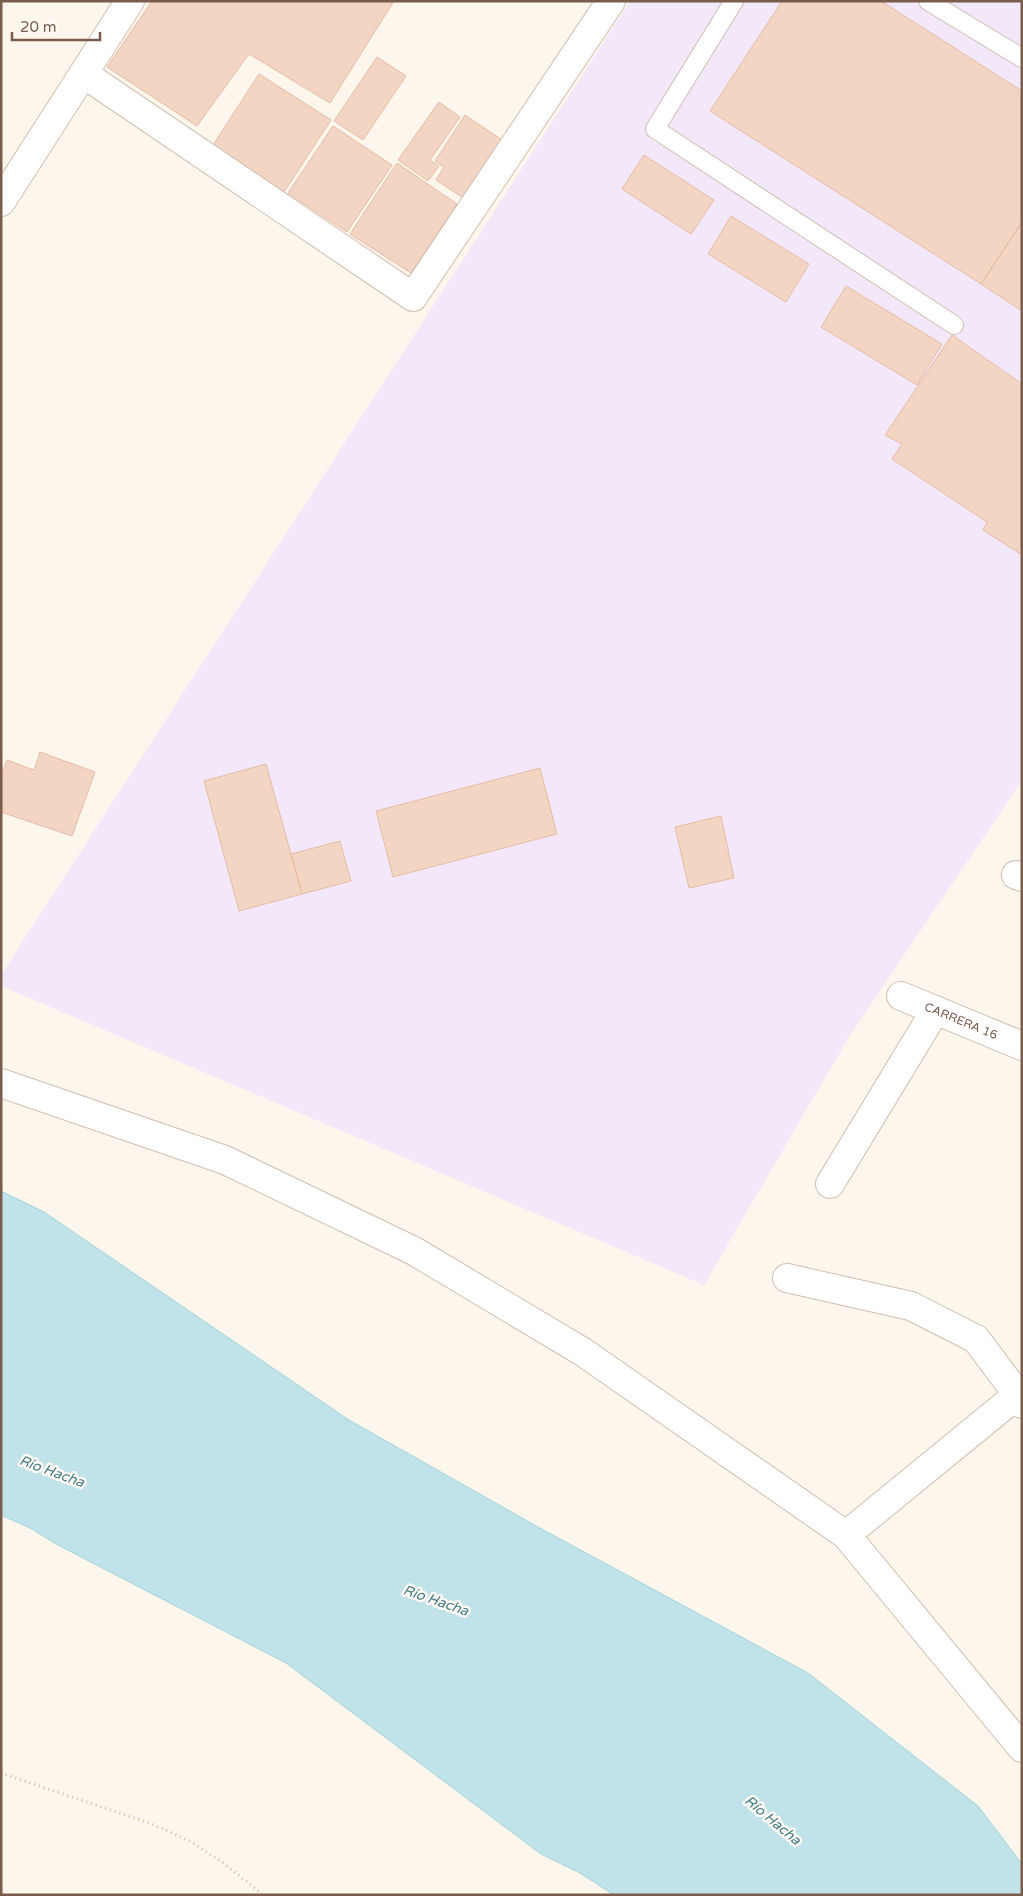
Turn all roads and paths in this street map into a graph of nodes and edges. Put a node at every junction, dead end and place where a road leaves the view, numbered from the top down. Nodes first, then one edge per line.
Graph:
1 (130, 1) edge
2 (611, 1) edge
3 (734, 1) edge
4 (928, 1) edge
5 (1022, 58) edge
6 (84, 74) junction
7 (1, 202) edge
8 (954, 325) dead end
9 (901, 996) dead end
10 (935, 1011) junction
11 (1022, 1046) edge
12 (1, 1083) edge
13 (830, 1184) dead end
14 (787, 1278) dead end
15 (1020, 1397) edge
16 (846, 1535) junction
17 (1022, 1748) edge
18 (1, 1773) edge
19 (263, 1895) edge

1 - 6 street
2 - 6 street
3 - 8 lane
4 - 5 lane
6 - 7 street
9 - 10 street, CARRERA 16
10 - 11 street, CARRERA 16
10 - 13 street
12 - 16 street
14 - 15 street
15 - 16 street
16 - 17 street
18 - 19 path

